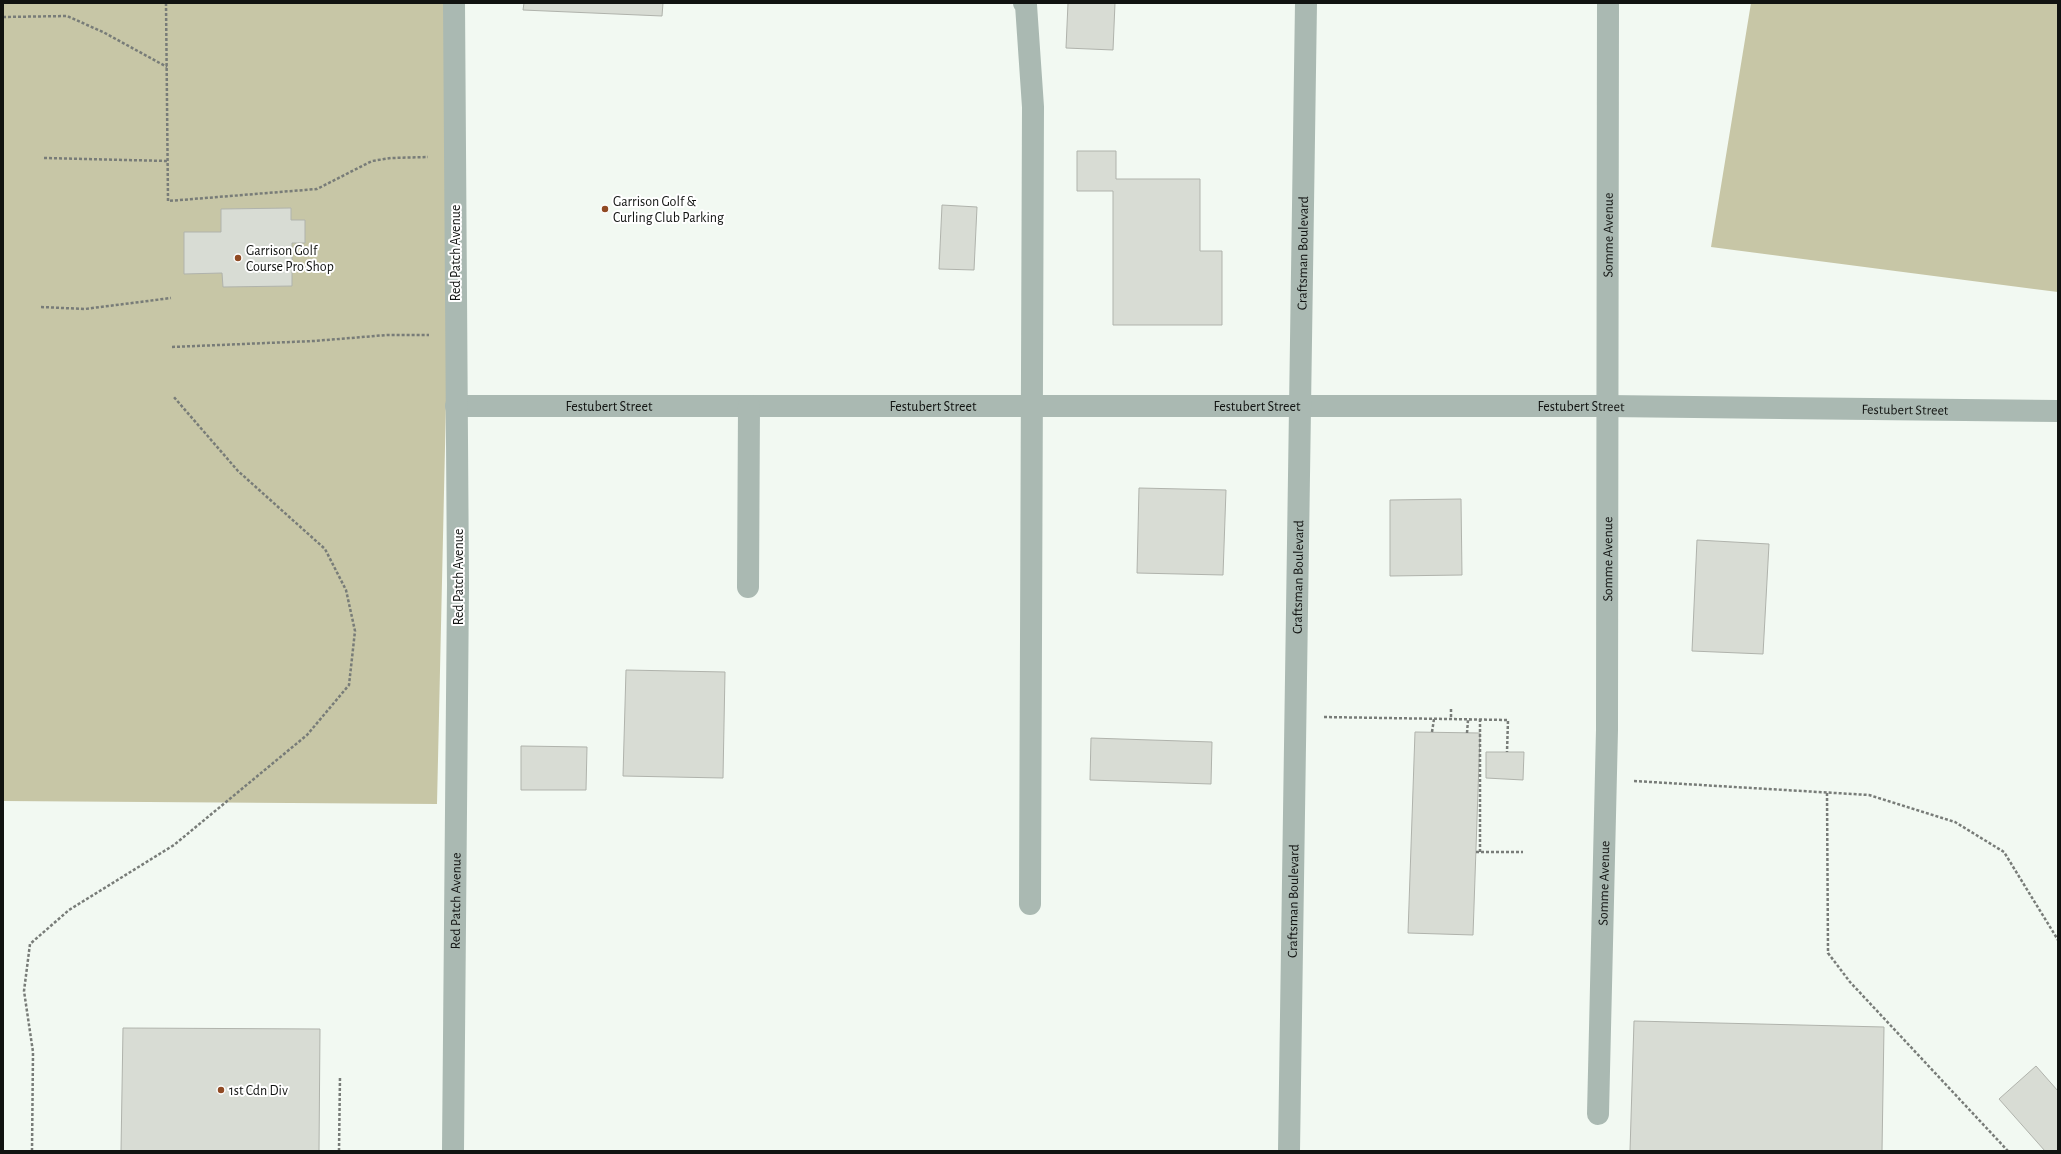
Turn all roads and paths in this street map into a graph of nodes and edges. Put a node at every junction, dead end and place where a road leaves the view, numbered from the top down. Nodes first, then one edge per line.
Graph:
1 (166, 3) edge
2 (454, 3) edge
3 (1024, 3) edge
4 (1306, 3) edge
5 (1608, 3) edge
6 (3, 18) edge
7 (167, 67) junction
8 (455, 156) junction
9 (44, 158) dead end
10 (168, 161) junction
11 (171, 298) dead end
12 (41, 307) dead end
13 (456, 334) junction
14 (172, 347) dead end
15 (173, 396) dead end
16 (456, 406) junction
17 (749, 406) junction
18 (1033, 406) junction
19 (1300, 406) junction
20 (1608, 406) junction
21 (2058, 411) edge
22 (748, 587) dead end
23 (1451, 709) dead end
24 (1322, 717) dead end
25 (1434, 719) junction
26 (1451, 719) junction
27 (1468, 720) junction
28 (1480, 720) junction
29 (1432, 732) dead end
30 (1467, 733) dead end
31 (1507, 752) dead end
32 (1605, 779) junction
33 (1827, 793) junction
34 (1476, 852) dead end
35 (1480, 852) junction
36 (1523, 852) dead end
37 (1030, 904) dead end
38 (2058, 940) edge
39 (340, 1076) dead end
40 (1598, 1114) dead end
41 (32, 1151) edge
42 (339, 1151) edge
43 (453, 1151) edge
44 (1289, 1151) edge
45 (2008, 1151) edge

1 - 7 path
2 - 8 street, Red Patch Avenue
3 - 18 street
4 - 19 street, Craftsman Boulevard
5 - 20 street, Somme Avenue
6 - 7 path
7 - 10 path
8 - 10 path
8 - 13 street, Red Patch Avenue
9 - 10 path
11 - 12 path
13 - 14 path
13 - 16 street, Red Patch Avenue
15 - 41 path
16 - 17 street, Festubert Street
16 - 43 street, Red Patch Avenue
17 - 18 street, Festubert Street
17 - 22 street
18 - 19 street, Festubert Street
18 - 37 street
19 - 20 street, Festubert Street
19 - 44 street, Craftsman Boulevard
20 - 21 street, Festubert Street
20 - 32 street, Somme Avenue
23 - 26 path
24 - 25 path
25 - 26 path
25 - 29 path
26 - 27 path
27 - 28 path
27 - 30 path
28 - 31 path
28 - 35 path
32 - 33 path
32 - 40 street, Somme Avenue
33 - 38 path
33 - 45 path
34 - 35 path
35 - 36 path
39 - 42 path

